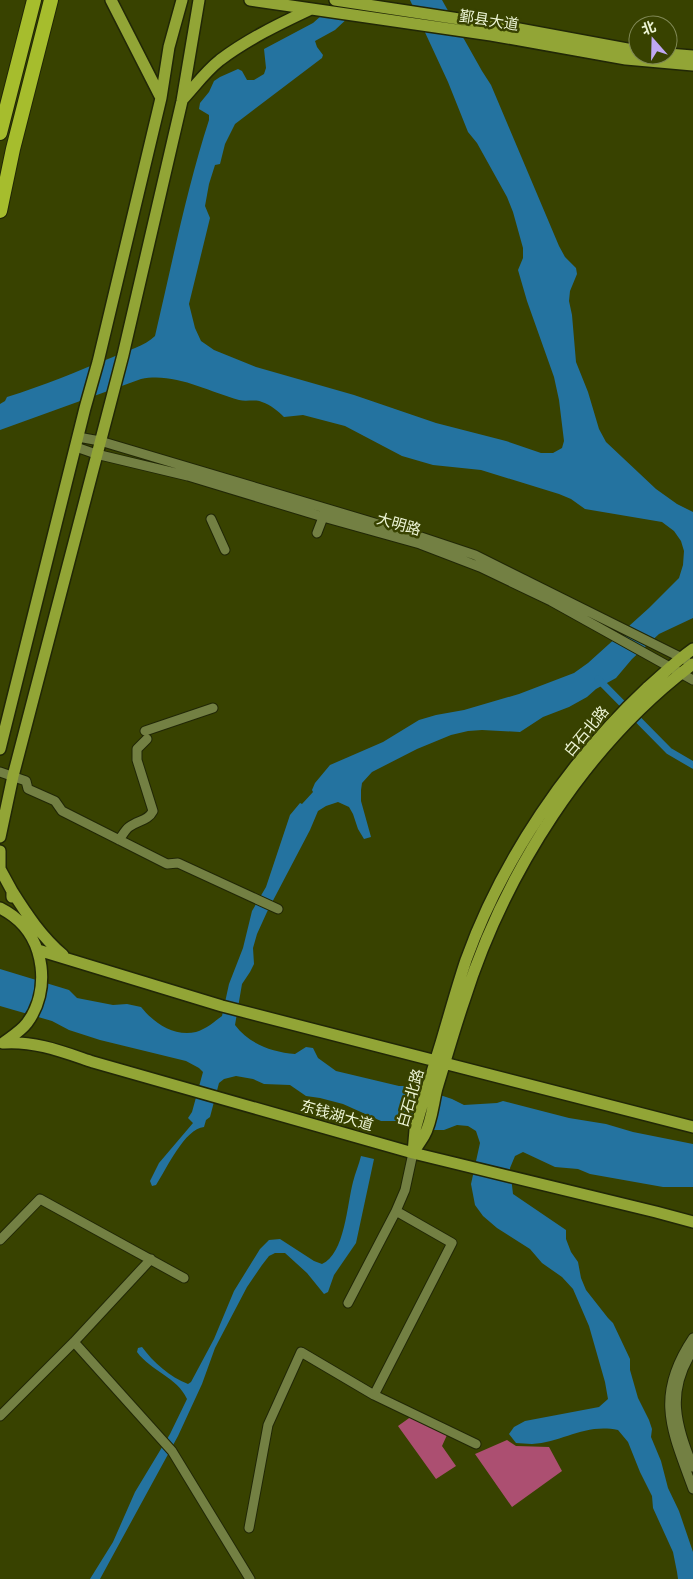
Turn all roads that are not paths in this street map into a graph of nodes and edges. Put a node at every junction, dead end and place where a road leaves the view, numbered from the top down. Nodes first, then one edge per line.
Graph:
1 (34, 0) edge
2 (51, 0) edge
3 (111, 0) edge
4 (182, 0) edge
5 (199, 0) edge
6 (250, 0) edge
7 (335, 0) edge
8 (314, 10) junction
9 (492, 30) junction
10 (628, 50) edge
11 (678, 55) edge
12 (693, 56) edge
13 (693, 65) edge
14 (161, 98) junction
15 (182, 101) junction
16 (0, 133) edge
17 (0, 211) edge
18 (100, 441) junction
19 (77, 442) junction
20 (96, 454) junction
21 (325, 513) junction
22 (211, 520) dead end
23 (317, 533) dead end
24 (225, 550) dead end
25 (693, 650) edge
26 (681, 658) junction
27 (693, 664) edge
28 (670, 667) junction
29 (680, 674) junction
30 (693, 680) edge
31 (639, 704) junction
32 (213, 708) dead end
33 (0, 749) edge
34 (0, 772) edge
35 (13, 776) junction
36 (0, 837) edge
37 (119, 840) junction
38 (0, 851) edge
39 (12, 891) junction
40 (274, 907) dead end
41 (0, 908) edge
42 (14, 916) junction
43 (38, 950) junction
44 (68, 960) junction
45 (2, 1044) edge
46 (441, 1062) junction
47 (693, 1127) edge
48 (413, 1153) junction
49 (396, 1211) junction
50 (693, 1222) edge
51 (0, 1240) edge
52 (151, 1259) junction
53 (184, 1278) dead end
54 (348, 1303) dead end
55 (693, 1338) edge
56 (74, 1342) junction
57 (693, 1350) edge
58 (374, 1395) junction
59 (0, 1416) edge
60 (476, 1444) dead end
61 (693, 1467) edge
62 (693, 1489) edge
63 (249, 1528) dead end
64 (250, 1579) edge

1 - 16 highway
2 - 17 highway
3 - 14 main road
4 - 14 main road
5 - 15 main road
6 - 8 main road, 鄞县大道
7 - 9 main road, 鄞县大道
8 - 9 main road, 鄞县大道
8 - 15 main road
9 - 10 main road, 鄞县大道
9 - 13 main road, 鄞县大道
11 - 12 main road
14 - 19 main road
15 - 18 main road
18 - 19 street, 大明路
18 - 20 main road
18 - 21 street, 大明路
19 - 20 street, 大明路
19 - 33 main road
20 - 21 street, 大明路
20 - 35 main road
21 - 23 street
21 - 26 street, 大明路
21 - 28 street, 大明路
22 - 24 street
25 - 26 main road, 白石北路
26 - 27 street, 大明路
26 - 28 main road, 白石北路
27 - 29 main road, 白石北路
28 - 29 street, 大明路
28 - 31 main road, 白石北路
29 - 30 street, 大明路
29 - 31 main road, 白石北路
31 - 46 main road, 白石北路
32 - 37 street
34 - 35 street
35 - 36 main road
35 - 37 street
37 - 40 street
38 - 39 main road
39 - 42 main road
39 - 44 main road
41 - 42 main road
42 - 43 main road
43 - 44 main road
43 - 45 main road
44 - 46 main road
45 - 48 main road, 东钱湖大道
46 - 47 main road
46 - 48 main road, 白石北路
48 - 49 street
48 - 50 main road, 东钱湖大道
49 - 54 street
49 - 58 street
51 - 52 street
52 - 53 street
52 - 56 street
55 - 62 street
56 - 59 street
56 - 64 street
57 - 61 street
58 - 60 street
58 - 63 street

